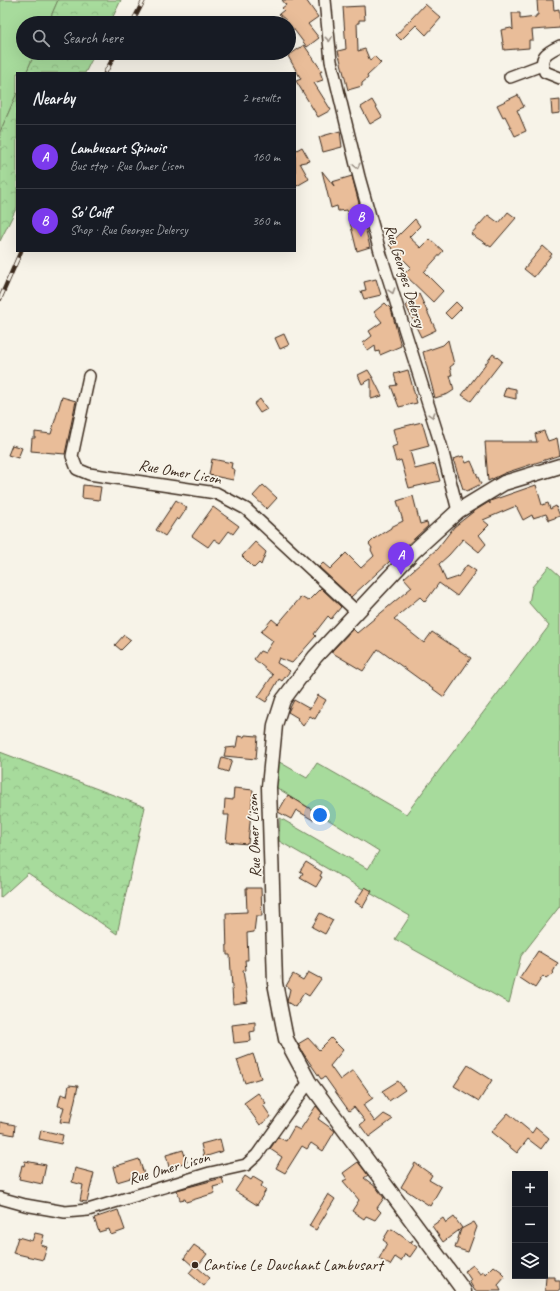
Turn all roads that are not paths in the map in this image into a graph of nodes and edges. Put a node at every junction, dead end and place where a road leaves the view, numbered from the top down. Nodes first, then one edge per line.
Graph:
1 (325, 0) edge
2 (560, 46) edge
3 (542, 65) junction
4 (510, 77) dead end
5 (560, 78) edge
6 (89, 376) dead end
7 (560, 466) edge
8 (458, 511) junction
9 (356, 610) junction
10 (309, 1082) junction
11 (0, 1198) edge
12 (464, 1291) edge

1 -> 8 street, Rue Georges Delersy
2 - 3 street
3 - 4 street
3 - 5 street
6 - 9 street, Rue Omer Lison
7 - 8 street, Rue Omer Lison
8 - 9 street, Rue Omer Lison
9 - 10 street, Rue Omer Lison
10 - 11 street, Rue Omer Lison
10 - 12 street, Rue Omer Lison

